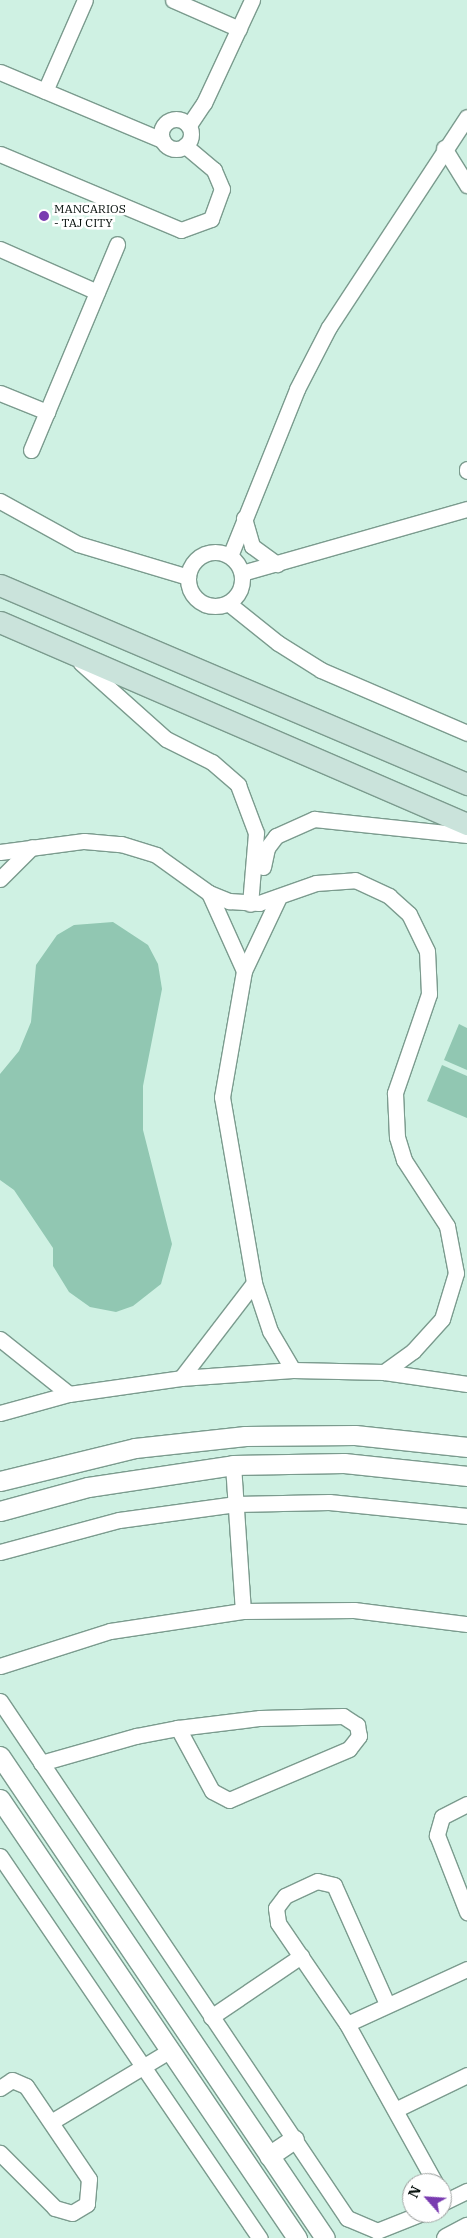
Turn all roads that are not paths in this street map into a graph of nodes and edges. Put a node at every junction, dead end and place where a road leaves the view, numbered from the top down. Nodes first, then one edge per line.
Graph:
1 (85, 0) edge
2 (173, 0) edge
3 (252, 0) edge
4 (239, 29) junction
5 (0, 72) edge
6 (45, 91) junction
7 (467, 117) edge
8 (189, 125) junction
9 (162, 140) junction
10 (185, 146) junction
11 (444, 148) junction
12 (0, 154) edge
13 (467, 185) edge
14 (117, 244) dead end
15 (0, 249) edge
16 (97, 292) junction
17 (0, 393) edge
18 (47, 412) junction
19 (31, 450) dead end
20 (0, 500) edge
21 (467, 509) edge
22 (244, 517) junction
23 (230, 556) junction
24 (277, 564) junction
25 (242, 573) junction
26 (188, 577) junction
27 (0, 585) edge
28 (228, 603) junction
29 (0, 622) edge
30 (69, 652) junction
31 (467, 733) edge
32 (467, 784) edge
33 (467, 824) edge
34 (467, 835) edge
35 (263, 842) junction
36 (32, 847) junction
37 (0, 852) edge
38 (0, 879) edge
39 (209, 893) junction
40 (278, 899) junction
41 (255, 903) junction
42 (244, 971) junction
43 (254, 1283) junction
44 (0, 1339) edge
45 (294, 1370) junction
46 (384, 1372) junction
47 (181, 1378) junction
48 (467, 1384) edge
49 (69, 1394) junction
50 (0, 1413) edge
51 (467, 1447) edge
52 (81, 1459) junction
53 (233, 1465) junction
54 (467, 1476) edge
55 (0, 1481) edge
56 (88, 1487) junction
57 (236, 1504) junction
58 (0, 1511) edge
59 (467, 1516) edge
60 (0, 1552) edge
61 (243, 1610) junction
62 (467, 1624) edge
63 (0, 1666) edge
64 (0, 1701) edge
65 (178, 1728) junction
66 (0, 1756) edge
67 (40, 1763) junction
68 (0, 1799) edge
69 (467, 1804) edge
70 (8, 1820) edge
71 (0, 1856) edge
72 (467, 1912) edge
73 (301, 1956) junction
74 (467, 1969) edge
75 (387, 2004) junction
76 (212, 2017) junction
77 (347, 2024) junction
78 (171, 2050) junction
79 (144, 2066) junction
80 (467, 2075) edge
81 (0, 2088) edge
82 (397, 2109) junction
83 (51, 2122) junction
84 (294, 2139) junction
85 (0, 2153) edge
86 (269, 2156) junction
87 (430, 2173) edge
88 (467, 2191) edge
89 (452, 2197) edge
90 (402, 2223) edge
91 (467, 2227) edge
92 (260, 2238) edge
93 (297, 2238) edge
94 (325, 2238) edge
95 (446, 2238) edge

1 - 6 street
2 - 4 street
3 - 4 street
4 - 8 street
5 - 6 street
6 - 9 street
7 - 11 street
8 - 9 street
8 - 10 street
9 - 10 street
10 - 12 street
11 - 13 street
11 - 22 street
14 - 16 street
15 - 16 street
16 - 18 street
17 - 18 street
18 - 19 street
20 - 26 street
21 - 24 street
22 - 23 street
22 - 24 street
23 - 25 street
23 - 26 street
24 - 25 street
25 - 28 street
26 - 28 street
27 - 32 main road
28 - 31 street
29 - 30 main road
30 - 33 main road
30 - 35 street
34 - 35 street
35 - 41 street
36 - 37 street
36 - 38 street
36 - 39 street
39 - 41 street
39 - 42 street
40 - 41 street
40 - 42 street
40 - 46 street
42 - 43 street
43 - 45 street
43 - 47 street
44 - 49 street
45 - 46 street
45 - 47 street
46 - 48 street
47 - 49 street
49 - 50 street
51 - 52 street
52 - 55 street
52 - 56 street
53 - 54 street
53 - 56 street
53 - 57 street
56 - 58 street
57 - 59 street
57 - 60 street
57 - 61 street
61 - 62 street
61 - 63 street
64 - 67 street
65 - 65 street
65 - 67 street
66 - 86 street
67 - 76 street
68 - 70 street
69 - 72 street
70 - 78 street
71 - 79 street
73 - 75 street
73 - 76 street
73 - 77 street
74 - 75 street
75 - 77 street
76 - 84 street
77 - 82 street
78 - 79 street
78 - 93 street
79 - 83 street
79 - 92 street
80 - 82 street
81 - 83 street
82 - 87 street
83 - 85 street
84 - 86 street
84 - 90 street
86 - 94 street
88 - 89 street
91 - 95 street

